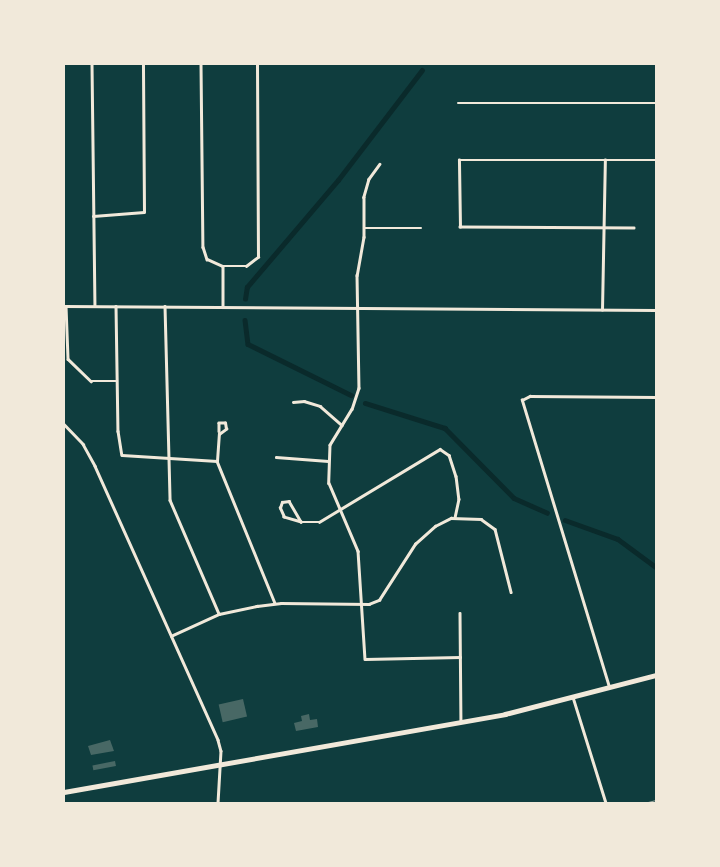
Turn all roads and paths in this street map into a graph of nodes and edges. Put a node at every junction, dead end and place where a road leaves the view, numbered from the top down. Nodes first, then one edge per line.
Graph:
1 (92, 64) edge
2 (142, 64) edge
3 (201, 64) edge
4 (257, 64) edge
5 (458, 103) dead end
6 (656, 104) edge
7 (605, 160) junction
8 (656, 160) edge
9 (380, 164) dead end
10 (93, 216) junction
11 (364, 228) junction
12 (421, 228) dead end
13 (634, 228) dead end
14 (602, 229) junction
15 (223, 266) junction
16 (65, 306) edge
17 (95, 306) junction
18 (116, 306) junction
19 (166, 306) junction
20 (223, 306) junction
21 (359, 308) junction
22 (602, 310) junction
23 (656, 310) edge
24 (117, 381) junction
25 (656, 397) edge
26 (293, 402) dead end
27 (64, 424) edge
28 (342, 425) junction
29 (219, 431) dead end
30 (276, 458) dead end
31 (169, 459) junction
32 (217, 461) junction
33 (328, 461) junction
34 (341, 511) junction
35 (454, 518) junction
36 (301, 522) junction
37 (510, 592) dead end
38 (275, 603) junction
39 (362, 604) junction
40 (460, 613) dead end
41 (219, 614) junction
42 (171, 636) junction
43 (460, 657) junction
44 (656, 675) edge
45 (609, 687) junction
46 (573, 697) junction
47 (461, 722) junction
48 (221, 762) junction
49 (64, 792) edge
50 (218, 803) edge
51 (606, 803) edge

1 - 10 street
2 - 10 street
3 - 15 street
4 - 15 street
5 - 6 street
7 - 8 street
7 - 14 street
7 - 14 street
9 - 11 street
10 - 17 street
11 - 12 street
11 - 21 street
13 - 14 street
14 - 22 street
15 - 20 street
16 - 17 street
16 - 24 street
17 - 18 street
18 - 19 street
18 - 24 street
19 - 20 street
19 - 31 street
20 - 21 street
21 - 22 street
21 - 28 street
22 - 23 street
24 - 31 street
25 - 45 street
26 - 28 street
27 - 42 street
28 - 33 street
29 - 32 street
30 - 33 street
31 - 32 street
31 - 41 street
32 - 38 street
33 - 34 street
34 - 35 street
34 - 36 street
34 - 39 street
35 - 37 street
35 - 39 street
36 - 36 street
38 - 39 street
38 - 41 street
39 - 43 street
40 - 43 street
41 - 42 street
42 - 48 street
43 - 47 street
44 - 45 highway
45 - 46 highway
46 - 47 highway
46 - 51 street
47 - 48 highway
48 - 49 highway
48 - 50 street

